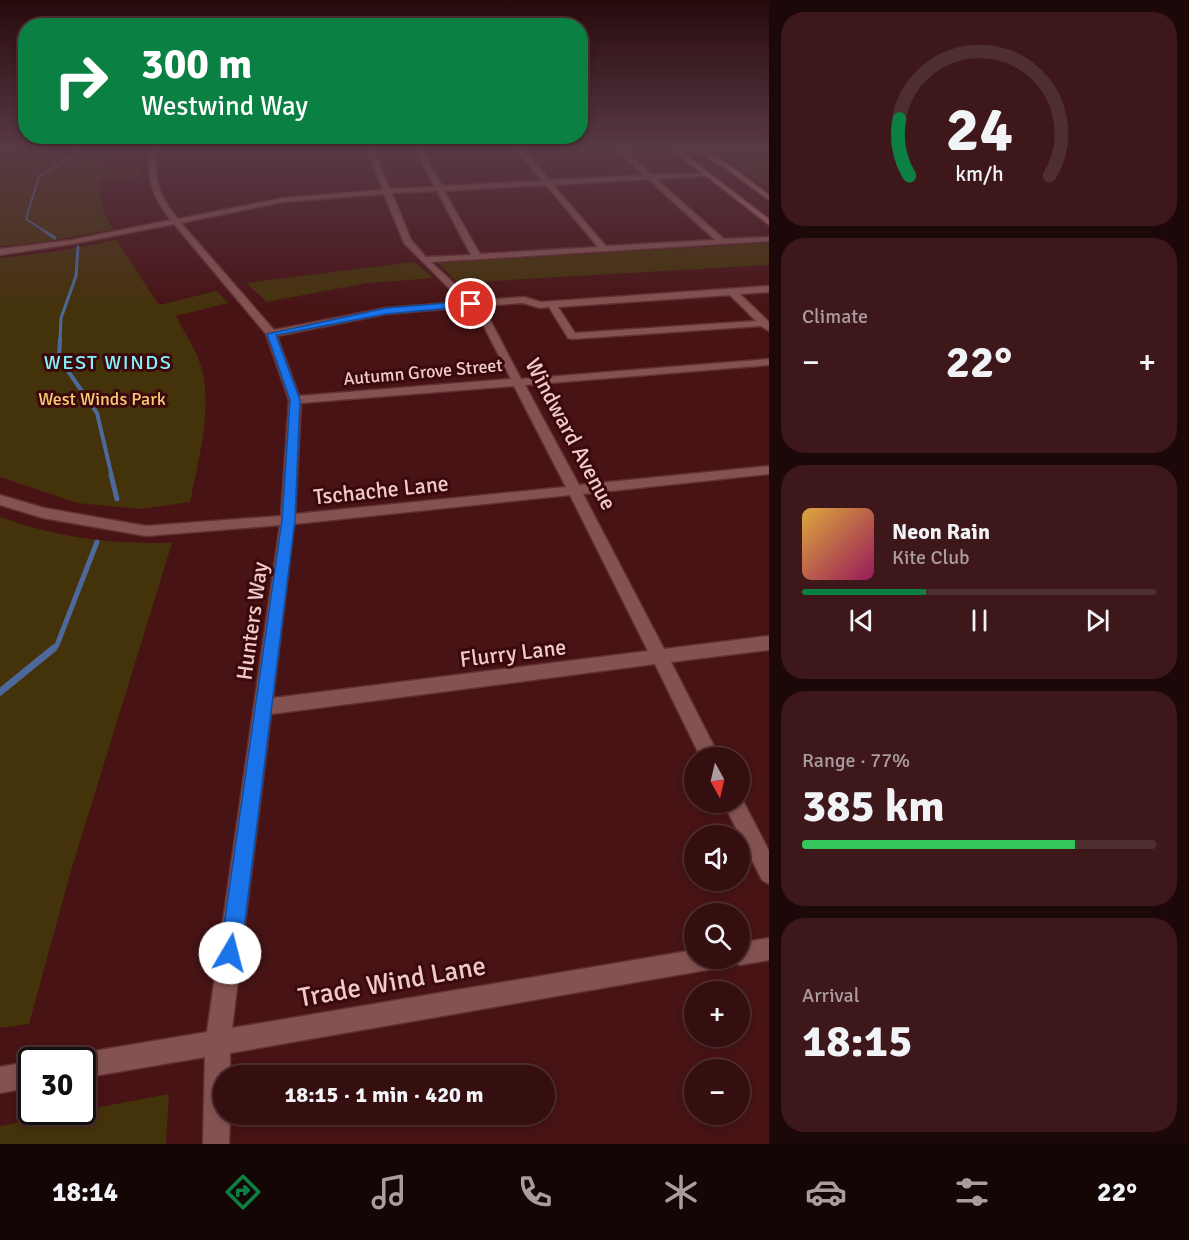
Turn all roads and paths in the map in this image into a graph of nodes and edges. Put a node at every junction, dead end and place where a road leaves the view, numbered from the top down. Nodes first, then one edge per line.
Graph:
1 (161, 202) edge
2 (271, 202) edge
3 (391, 202) edge
4 (446, 202) edge
5 (564, 202) edge
6 (679, 202) edge
7 (742, 202) edge
8 (175, 221) junction
9 (769, 223) edge
10 (769, 239) edge
11 (722, 242) junction
12 (604, 249) junction
13 (0, 252) edge
14 (477, 257) junction
15 (424, 260) junction
16 (769, 289) edge
17 (732, 292) junction
18 (471, 304) junction
19 (552, 304) junction
20 (766, 326) edge
21 (271, 334) junction
22 (769, 362) edge
23 (516, 382) junction
24 (295, 400) junction
25 (769, 470) edge
26 (575, 491) junction
27 (0, 500) edge
28 (288, 520) junction
29 (769, 643) edge
30 (660, 657) junction
31 (263, 707) junction
32 (705, 747) edge
33 (739, 813) edge
34 (769, 873) edge
35 (769, 949) edge
36 (750, 952) edge
37 (684, 963) edge
38 (218, 1042) junction
39 (96, 1064) edge
40 (18, 1077) edge
41 (0, 1080) edge
42 (216, 1144) edge

1 - 8 street, Hunters Way
2 - 8 street
3 - 15 street, Windward Avenue
4 - 14 street
5 - 12 street
6 - 11 street
7 - 9 main road
8 - 13 street
8 - 21 street, Hunters Way
10 - 11 street
11 - 12 street
12 - 14 street
14 - 15 street
15 - 18 street, Windward Avenue
16 - 17 street
17 - 19 street
17 - 20 street
18 - 19 street
18 - 21 street
18 - 23 street, Windward Avenue
19 - 20 street
21 - 24 street, Hunters Way
22 - 23 street, Autumn Grove Street
23 - 24 street, Autumn Grove Street
23 - 26 street, Windward Avenue
24 - 28 street, Hunters Way
25 - 26 street, Tschache Lane
26 - 28 street, Tschache Lane
26 - 30 street, Windward Avenue
27 - 28 street, Tschache Lane
28 - 31 street, Hunters Way
29 - 30 street, Flurry Lane
30 - 31 street, Flurry Lane
30 - 32 street, Windward Avenue
31 - 38 street, Hunters Way
33 - 34 street
35 - 36 street
37 - 38 street, Trade Wind Lane
38 - 39 street, Trade Wind Lane
38 - 42 street, Hunters Way
40 - 41 street

